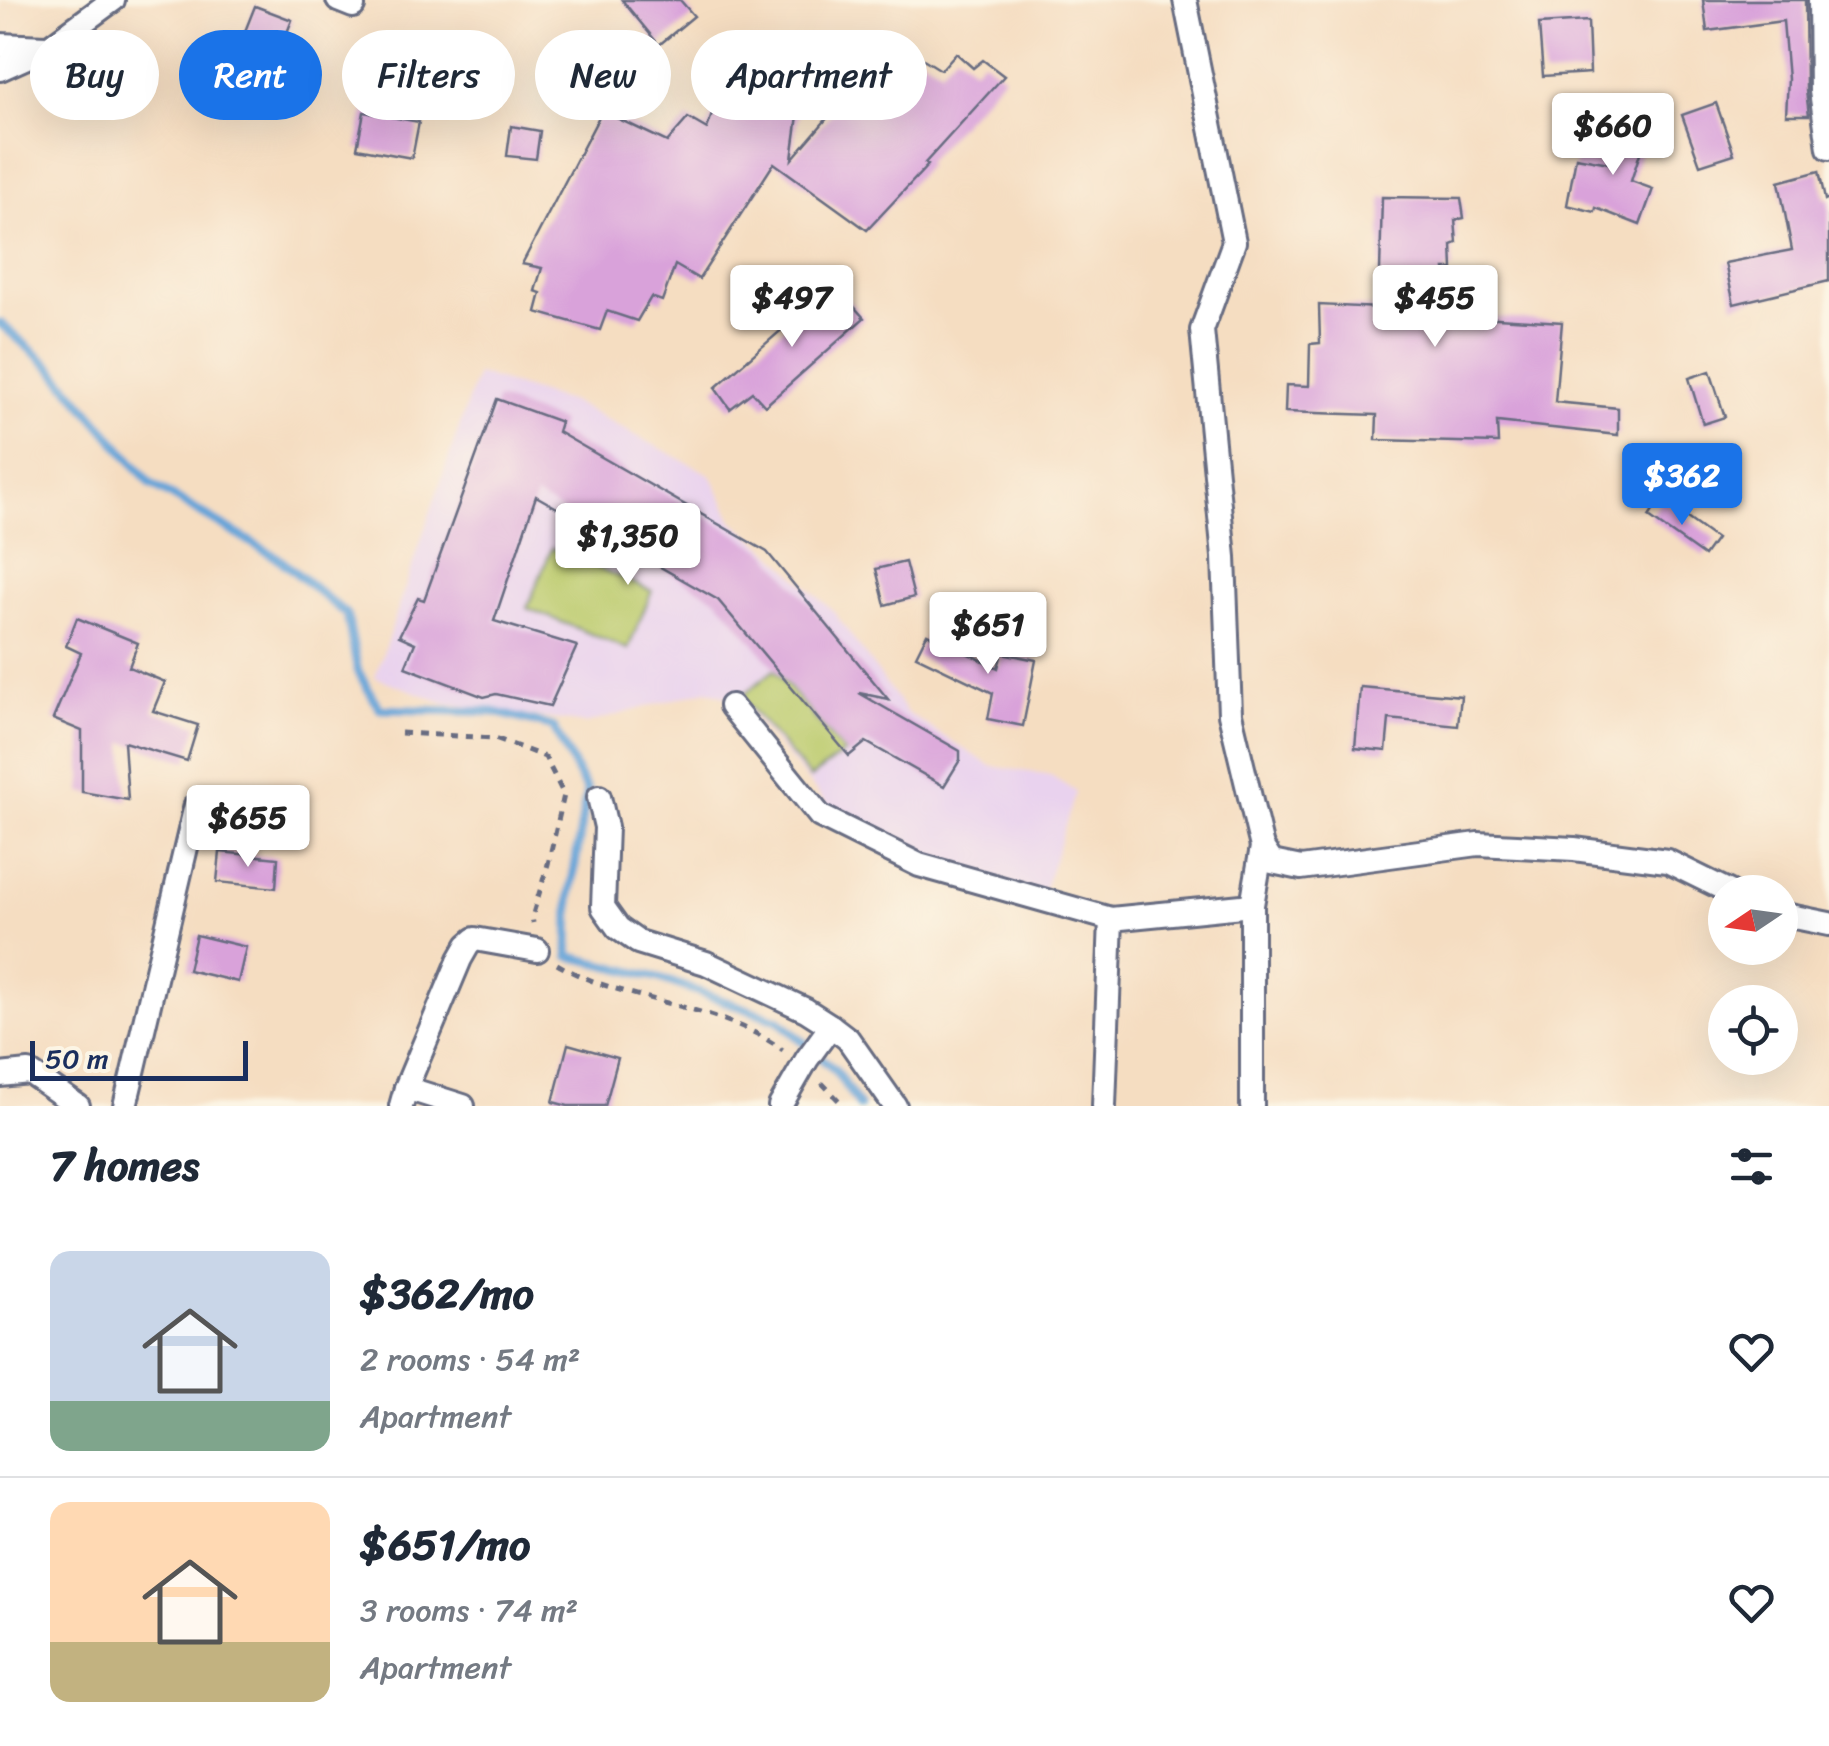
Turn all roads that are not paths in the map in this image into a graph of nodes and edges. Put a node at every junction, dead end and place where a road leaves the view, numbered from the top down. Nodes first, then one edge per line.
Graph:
1 (113, 0) edge
2 (1185, 0) edge
3 (1820, 0) edge
4 (73, 30) edge
5 (0, 44) edge
6 (30, 46) edge
7 (30, 56) edge
8 (0, 69) edge
9 (1829, 148) edge
10 (731, 706) dead end
11 (599, 796) dead end
12 (196, 806) dead end
13 (1262, 847) junction
14 (1708, 881) edge
15 (1252, 905) junction
16 (1798, 918) edge
17 (1111, 919) junction
18 (1829, 924) edge
19 (537, 950) dead end
20 (829, 1028) junction
21 (0, 1075) edge
22 (403, 1097) edge
23 (78, 1106) edge
24 (125, 1106) edge
25 (463, 1106) edge
26 (780, 1106) edge
27 (895, 1106) edge
28 (1104, 1106) edge
29 (1252, 1106) edge

1 - 4 street
2 - 13 street
3 - 9 street
5 - 6 street
7 - 8 street
10 - 17 street
11 - 20 street
12 - 24 street
13 - 14 street
13 - 15 street
15 - 17 street
15 - 29 street
16 - 18 street
17 - 28 street
19 - 22 street
20 - 26 street
20 - 27 street
21 - 23 street
22 - 25 street

